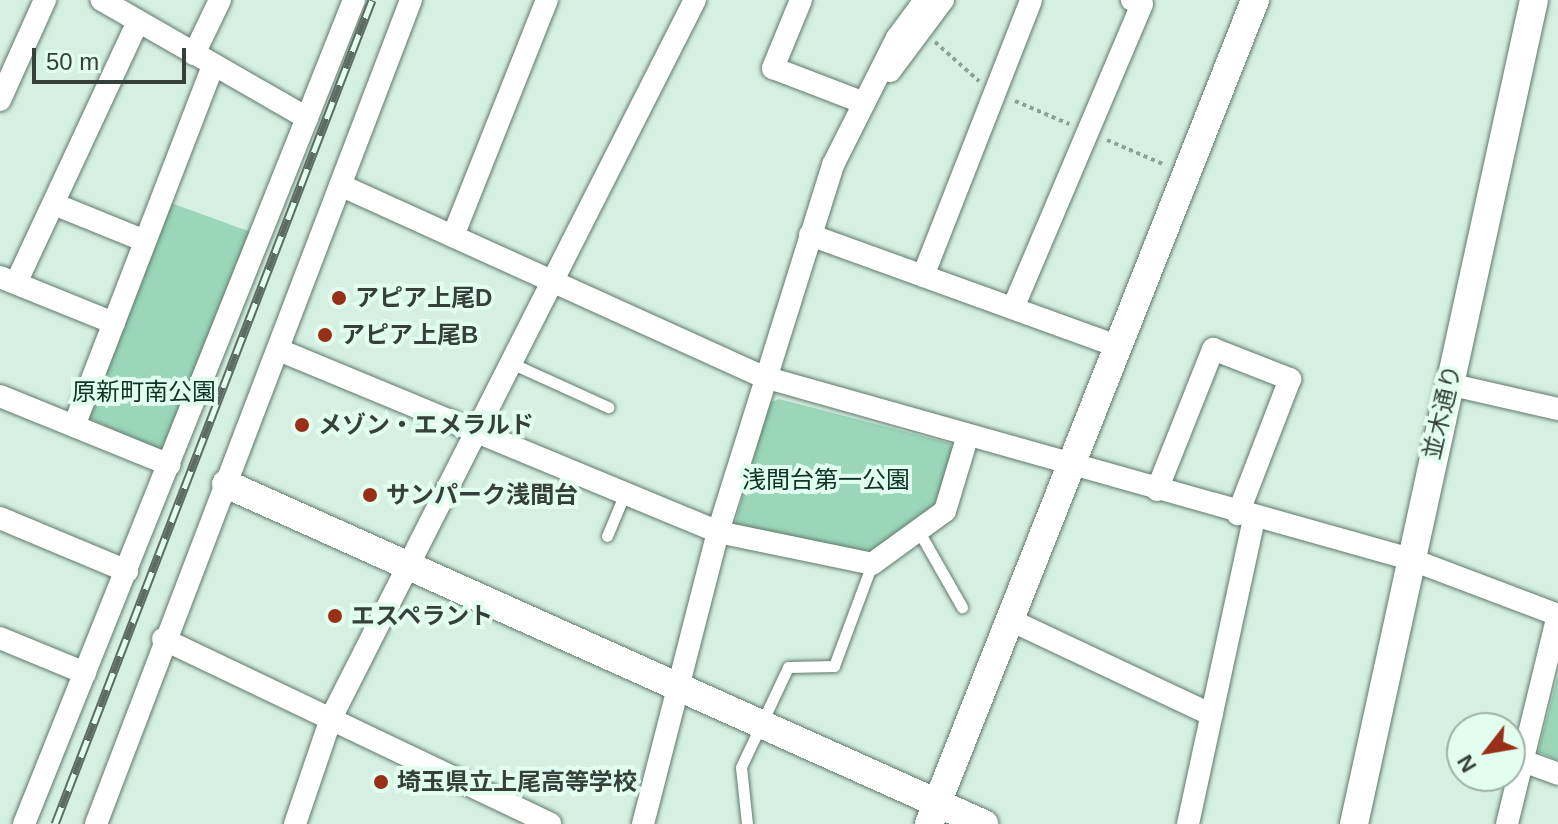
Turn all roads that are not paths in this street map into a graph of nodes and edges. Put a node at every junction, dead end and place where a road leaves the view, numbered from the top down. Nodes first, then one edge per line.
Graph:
1 (45, 0) edge
2 (102, 0) edge
3 (220, 0) edge
4 (354, 0) edge
5 (411, 0) edge
6 (547, 0) edge
7 (695, 0) edge
8 (801, 0) edge
9 (925, 0) edge
10 (943, 0) edge
11 (1031, 0) edge
12 (1132, 0) edge
13 (1255, 0) edge
14 (1534, 0) edge
15 (138, 21) junction
16 (204, 59) junction
17 (0, 100) edge
18 (864, 103) junction
19 (307, 118) junction
20 (340, 185) junction
21 (54, 204) junction
22 (810, 235) junction
23 (453, 236) junction
24 (145, 241) junction
25 (923, 276) junction
26 (8, 280) edge
27 (551, 282) junction
28 (1013, 308) junction
29 (114, 323) junction
30 (1117, 346) junction
31 (279, 350) junction
32 (511, 363) junction
33 (764, 377) junction
34 (1448, 384) junction
35 (0, 396) edge
36 (608, 407) dead end
37 (1558, 409) edge
38 (74, 426) junction
39 (477, 429) junction
40 (968, 435) junction
41 (1070, 464) junction
42 (170, 465) junction
43 (226, 484) junction
44 (1157, 490) junction
45 (626, 492) junction
46 (1246, 516) junction
47 (0, 518) edge
48 (918, 530) junction
49 (718, 532) junction
50 (607, 536) dead end
51 (1410, 559) junction
52 (872, 564) junction
53 (410, 569) junction
54 (127, 571) junction
55 (962, 607) dead end
56 (1558, 615) edge
57 (1008, 619) junction
58 (0, 638) edge
59 (163, 639) junction
60 (85, 673) junction
61 (680, 687) junction
62 (1212, 715) junction
63 (331, 718) junction
64 (761, 723) junction
65 (1526, 748) edge
66 (1526, 762) edge
67 (1558, 774) edge
68 (1515, 792) edge
69 (932, 813) edge
70 (24, 824) edge
71 (96, 824) edge
72 (295, 824) edge
73 (550, 824) edge
74 (643, 824) edge
75 (747, 824) edge
76 (984, 824) edge
77 (1188, 824) edge
78 (1354, 824) edge
79 (1507, 824) edge

1 - 17 street
2 - 15 street
3 - 16 street
4 - 19 street
5 - 20 street
6 - 23 street
7 - 27 street
8 - 18 street
9 - 18 street
10 - 18 street
11 - 25 street
12 - 28 street
13 - 30 street
14 - 34 street, 並木通り
15 - 16 street
15 - 21 street
16 - 19 street
16 - 24 street
18 - 22 street
19 - 42 street
20 - 23 street
20 - 31 street
21 - 24 street
21 - 26 street
22 - 25 street
22 - 33 street
23 - 27 street
24 - 29 street
25 - 28 street
26 - 29 street
27 - 32 street
27 - 33 street
28 - 30 street
29 - 38 street
30 - 41 street
31 - 39 street
31 - 43 street
32 - 36 lane
32 - 39 street
33 - 40 street
33 - 49 street
34 - 37 street
34 - 51 street, 並木通り
35 - 38 street
38 - 42 street
39 - 45 street
39 - 53 street
40 - 41 street
40 - 48 street
41 - 44 street
41 - 57 street
42 - 54 street
43 - 53 street
43 - 59 street
44 - 46 street
44 - 46 street
45 - 49 street
45 - 50 lane
46 - 51 street
46 - 62 street
47 - 54 street
48 - 52 street
48 - 55 lane
49 - 52 street
49 - 61 street
51 - 56 street
51 - 78 street, 並木通り
52 - 64 lane
53 - 61 street
53 - 63 street
54 - 60 street
56 - 65 street
57 - 62 street
57 - 69 street
58 - 60 street
59 - 63 street
59 - 71 street
60 - 70 street
61 - 64 street
61 - 74 street
62 - 77 street
63 - 72 street
63 - 73 street
64 - 69 street
64 - 75 lane
66 - 67 street
68 - 79 street
69 - 76 street

